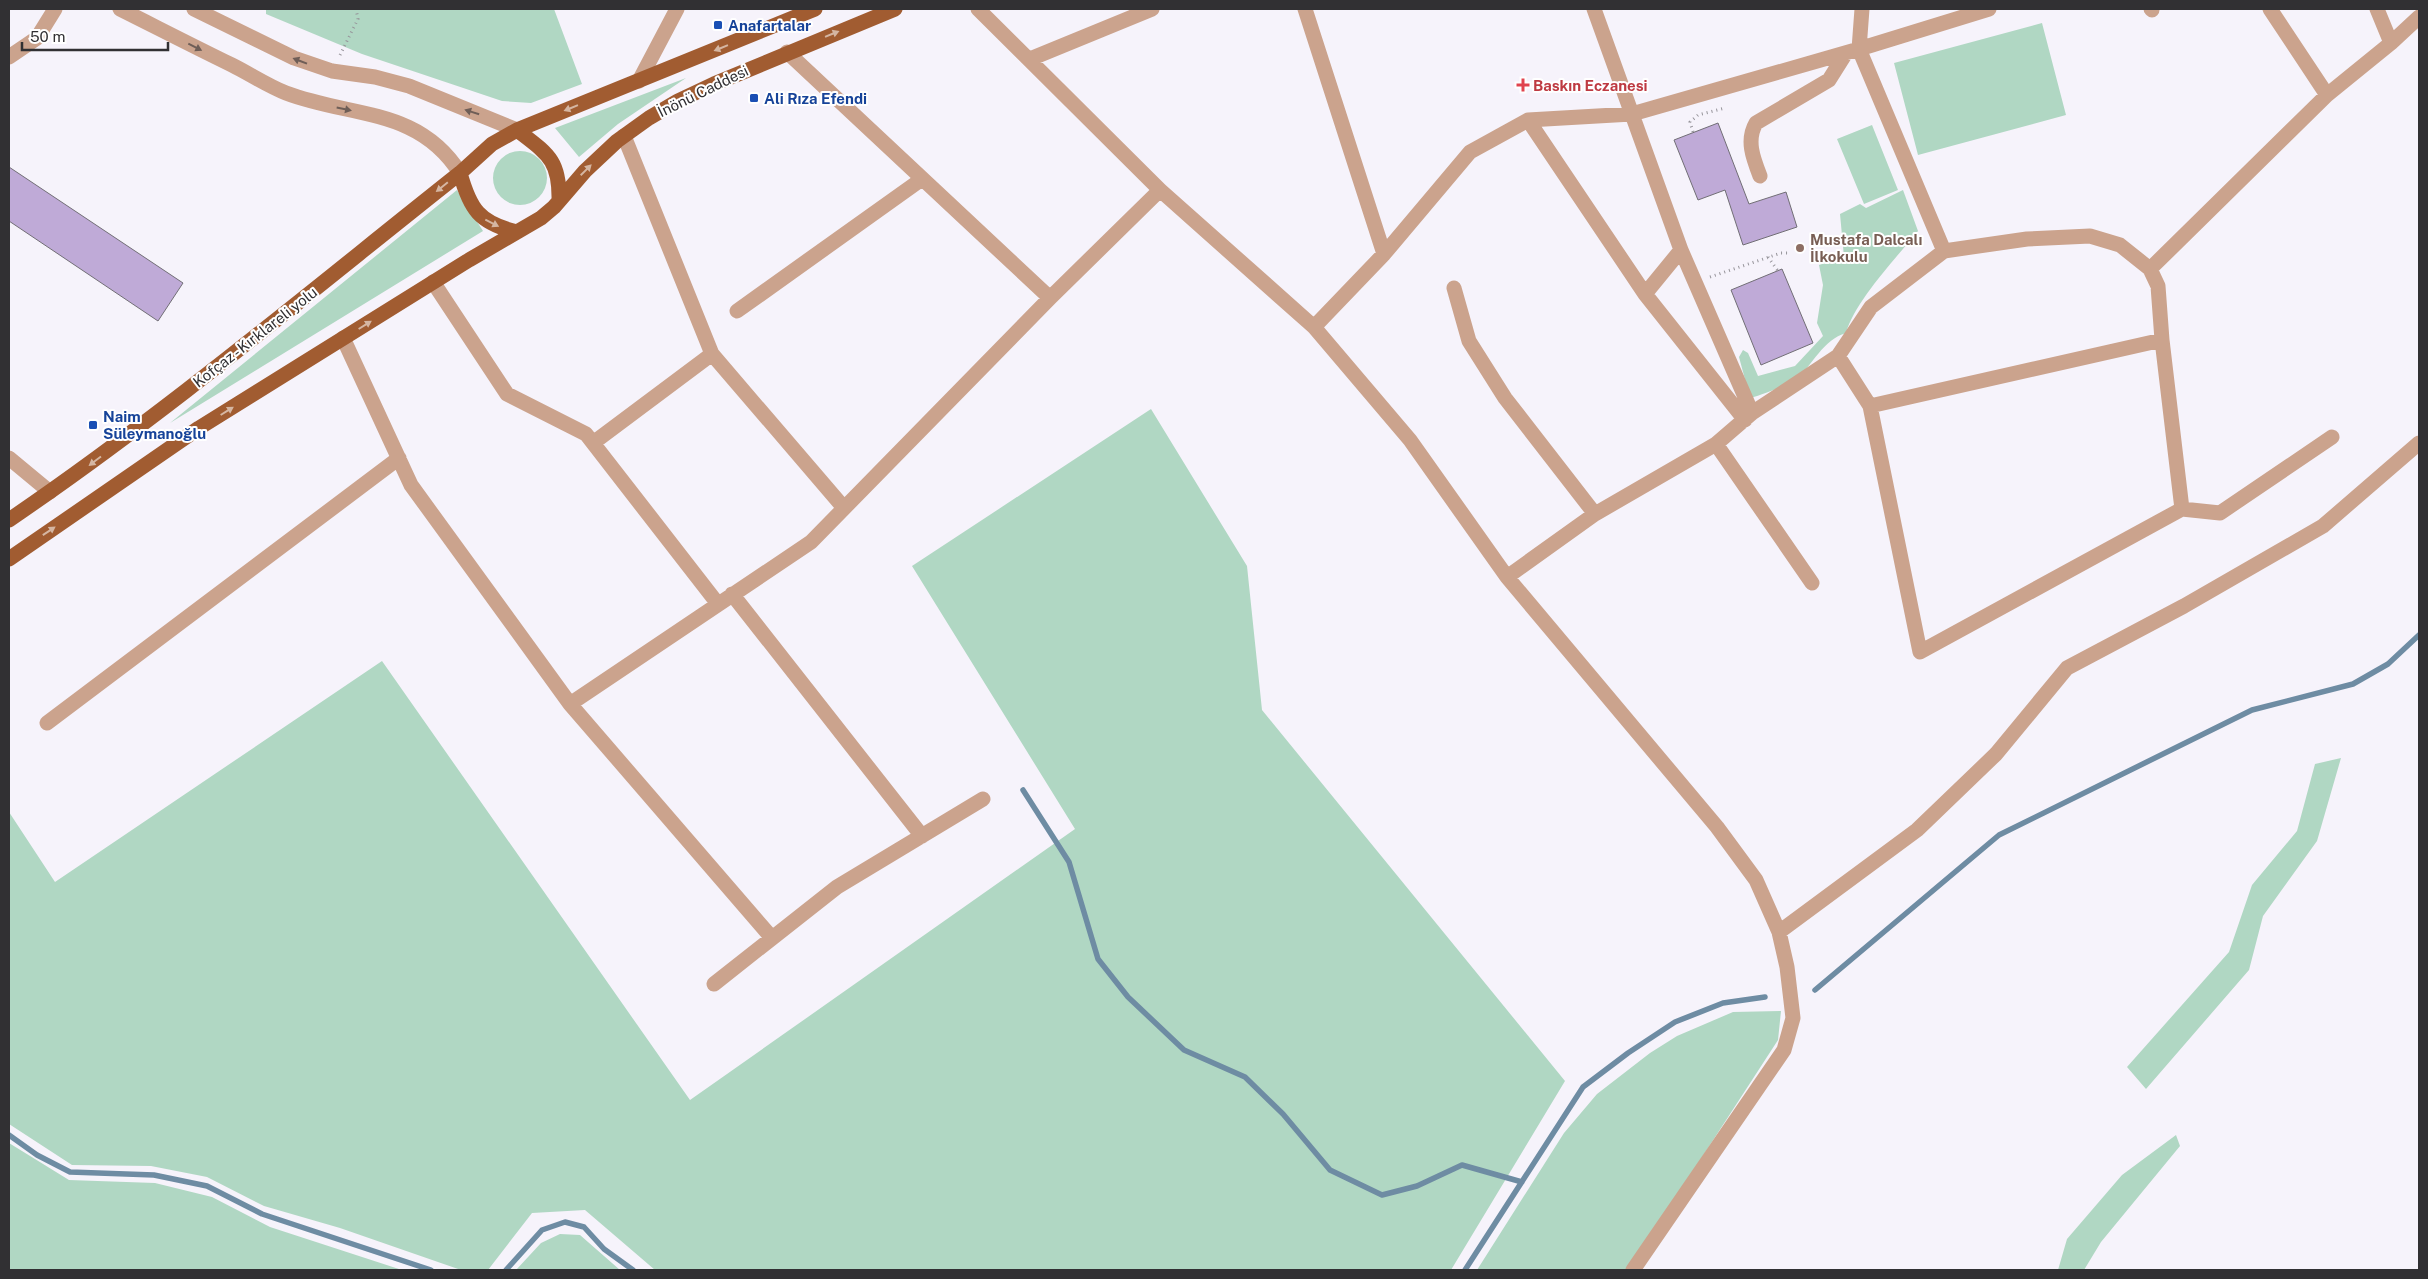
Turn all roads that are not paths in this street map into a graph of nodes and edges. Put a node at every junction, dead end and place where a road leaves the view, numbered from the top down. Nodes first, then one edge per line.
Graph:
1 (55, 9) edge
2 (120, 9) edge
3 (194, 9) edge
4 (677, 9) edge
5 (815, 9) edge
6 (895, 9) edge
7 (978, 9) edge
8 (1152, 9) edge
9 (1305, 9) edge
10 (1594, 9) edge
11 (1862, 9) edge
12 (1989, 9) edge
13 (2270, 9) edge
14 (2377, 9) edge
15 (2419, 17) edge
16 (2391, 43) junction
17 (1853, 51) junction
18 (787, 52) junction
19 (9, 58) edge
20 (1030, 59) junction
21 (639, 81) junction
22 (2327, 95) junction
23 (1632, 114) junction
24 (1528, 120) junction
25 (517, 130) junction
26 (624, 136) junction
27 (492, 144) joint
28 (460, 173) junction
29 (1760, 176) dead end
30 (922, 179) junction
31 (1160, 190) junction
32 (558, 201) junction
33 (517, 232) junction
34 (1681, 250) junction
35 (1944, 251) junction
36 (1384, 254) junction
37 (2150, 269) junction
38 (433, 282) junction
39 (1454, 288) dead end
40 (1645, 294) junction
41 (1050, 298) junction
42 (737, 311) dead end
43 (1314, 327) junction
44 (344, 338) junction
45 (2162, 340) junction
46 (712, 354) junction
47 (1838, 356) junction
48 (1870, 406) junction
49 (1749, 416) junction
50 (2332, 437) dead end
51 (593, 443) junction
52 (2419, 443) edge
53 (1716, 444) junction
54 (9, 458) edge
55 (399, 458) junction
56 (50, 492) junction
57 (844, 508) junction
58 (2182, 509) junction
59 (1595, 514) junction
60 (9, 520) edge
61 (9, 559) edge
62 (1507, 578) junction
63 (1812, 583) dead end
64 (732, 594) junction
65 (718, 604) junction
66 (570, 704) junction
67 (47, 723) dead end
68 (983, 799) dead end
69 (922, 836) junction
70 (1779, 932) junction
71 (772, 938) junction
72 (714, 984) dead end
73 (1633, 1270) edge

1 - 19 street
2 -> 28 street
25 -> 3 street
4 - 21 street
5 -> 21 main road, İnönü Caddesi
18 -> 6 main road, İnönü Caddesi
7 - 20 street
8 - 20 street
9 - 36 street
10 - 23 street
11 - 17 street
12 - 17 street
13 - 22 street
14 - 16 street
15 - 16 street
16 - 22 street
17 - 23 street
17 - 29 street
17 - 35 street
18 - 26 main road, İnönü Caddesi
18 - 30 street
20 - 31 street
21 -> 25 main road, İnönü Caddesi
22 - 37 street
23 - 24 street
23 - 34 street
24 - 36 street
24 - 40 street
25 - 27 main road, İnönü Caddesi
25 - 32 main road
32 -> 26 main road, İnönü Caddesi
26 - 46 street
27 - 28 main road, Kofçaz - Kırklareli yolu
28 -> 33 main road
28 -> 56 main road, Kofçaz - Kırklareli yolu
30 - 41 street
30 - 42 street
31 - 41 street
31 - 43 street
32 - 33 main road, İnönü Caddesi
33 - 38 main road
34 - 40 street
34 - 49 street
35 - 37 street
35 - 47 street
36 - 43 street
37 - 45 street
44 -> 38 main road
38 - 51 street
39 - 59 street
40 - 49 street
41 - 57 street
43 - 62 street
44 - 55 street
61 -> 44 main road
45 - 48 street
45 - 58 street
46 - 51 street
46 - 57 street
47 - 48 street
47 - 49 street
48 - 58 street
49 - 53 street
50 - 58 street
51 - 65 street
52 - 70 street
53 - 59 street
53 - 63 street
54 - 56 street
55 - 66 street
55 - 67 street
56 - 60 main road, Kofçaz - Kırklareli yolu
57 - 64 street
59 - 62 street
62 - 70 street
64 - 65 street
64 - 69 street
65 - 66 street
66 - 71 street
68 - 69 street
69 - 71 street
70 - 73 street
71 - 72 street

